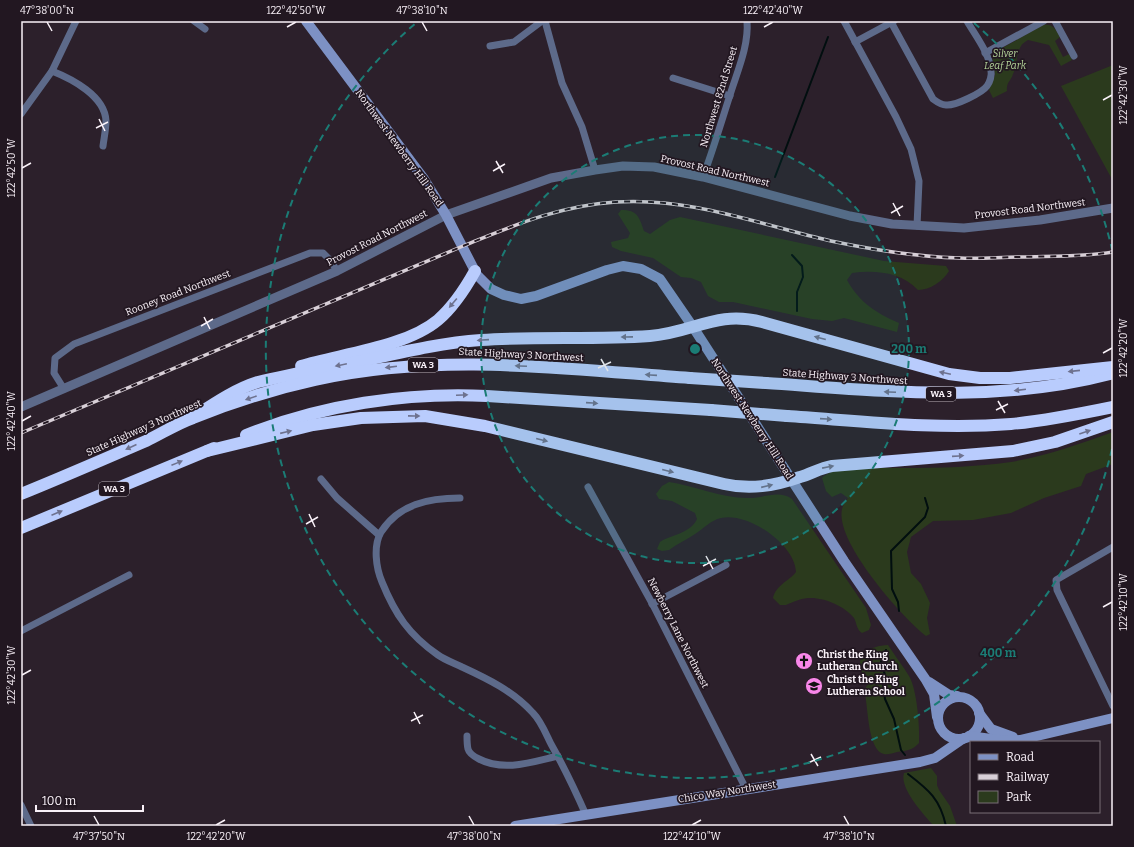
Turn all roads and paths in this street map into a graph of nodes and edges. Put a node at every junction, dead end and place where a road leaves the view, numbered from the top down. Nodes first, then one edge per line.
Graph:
1 (76, 21) edge
2 (194, 21) edge
3 (306, 21) edge
4 (544, 21) edge
5 (747, 21) edge
6 (844, 21) edge
7 (967, 21) edge
8 (1044, 21) edge
9 (1055, 21) edge
10 (893, 22) edge
11 (205, 29) dead end
12 (855, 42) junction
13 (490, 46) dead end
14 (985, 53) junction
15 (1074, 56) dead end
16 (52, 70) junction
17 (673, 78) dead end
18 (730, 96) junction
19 (21, 114) edge
20 (103, 146) dead end
21 (595, 170) junction
22 (703, 177) junction
23 (1113, 208) edge
24 (446, 214) junction
25 (917, 226) junction
26 (337, 271) junction
27 (475, 272) junction
28 (693, 327) junction
29 (1113, 367) edge
30 (1113, 373) edge
31 (257, 383) junction
32 (64, 389) junction
33 (21, 407) edge
34 (1113, 407) edge
35 (192, 418) junction
36 (1113, 422) edge
37 (207, 451) junction
38 (321, 479) dead end
39 (792, 480) junction
40 (588, 487) dead end
41 (21, 494) edge
42 (460, 498) dead end
43 (21, 528) edge
44 (379, 535) junction
45 (1113, 548) edge
46 (726, 565) dead end
47 (129, 575) dead end
48 (652, 604) junction
49 (21, 631) edge
50 (926, 680) junction
51 (960, 696) junction
52 (1113, 706) edge
53 (979, 712) junction
54 (937, 717) junction
55 (1113, 718) edge
56 (940, 728) junction
57 (467, 736) dead end
58 (967, 737) junction
59 (1020, 740) junction
60 (558, 756) junction
61 (939, 756) junction
62 (746, 789) junction
63 (21, 805) edge
64 (586, 815) junction
65 (31, 826) edge
66 (515, 826) edge

1 - 16 street
2 - 11 street
3 - 24 main road, Northwest Newberry Hill Road
4 - 13 street
4 - 21 street
5 - 18 street, Northwest 82nd Street
6 - 12 street
7 - 14 street
8 - 14 street
9 - 15 street
10 - 12 street
10 - 14 street
12 - 25 street
16 - 19 street
16 - 20 street
17 - 18 street
18 - 22 street, Northwest 82nd Street
21 - 22 street, Provost Road Northwest
21 - 24 street, Provost Road Northwest
22 - 25 street, Provost Road Northwest
23 - 25 street, Provost Road Northwest
24 - 26 street, Provost Road Northwest
24 - 27 main road, Northwest Newberry Hill Road
26 - 32 street, Provost Road Northwest
26 - 32 street, Rooney Road Northwest
27 - 28 main road, Northwest Newberry Hill Road
27 -> 31 highway
29 -> 28 highway
28 -> 31 highway
28 - 39 main road, Northwest Newberry Hill Road
30 -> 35 highway, State Highway 3 Northwest / WA 3, bridge
31 - 35 highway
32 - 33 street, Provost Road Northwest
37 -> 34 highway, WA 3, bridge
35 -> 41 highway, State Highway 3 Northwest / WA 3
39 -> 36 highway
37 -> 39 highway
43 -> 37 highway, WA 3
38 - 44 street
39 - 50 main road, Northwest Newberry Hill Road
40 - 48 street, Newberry Lane Northwest
42 - 44 street
44 - 60 street
45 - 52 street
46 - 48 street
47 - 49 street
48 - 62 street, Newberry Lane Northwest
50 - 51 main road, Northwest Newberry Hill Road
50 - 54 main road, Northwest Newberry Hill Road
51 - 53 main road
51 - 54 main road
53 - 58 main road
53 - 59 main road
54 - 56 main road
55 - 59 main road
56 - 58 main road
56 - 61 main road
57 - 60 street
58 - 59 main road
58 - 61 main road, Chico Way Northwest
60 - 64 street
61 - 62 main road, Chico Way Northwest
62 - 64 main road, Chico Way Northwest
63 - 65 street
64 - 66 main road, Chico Way Northwest

